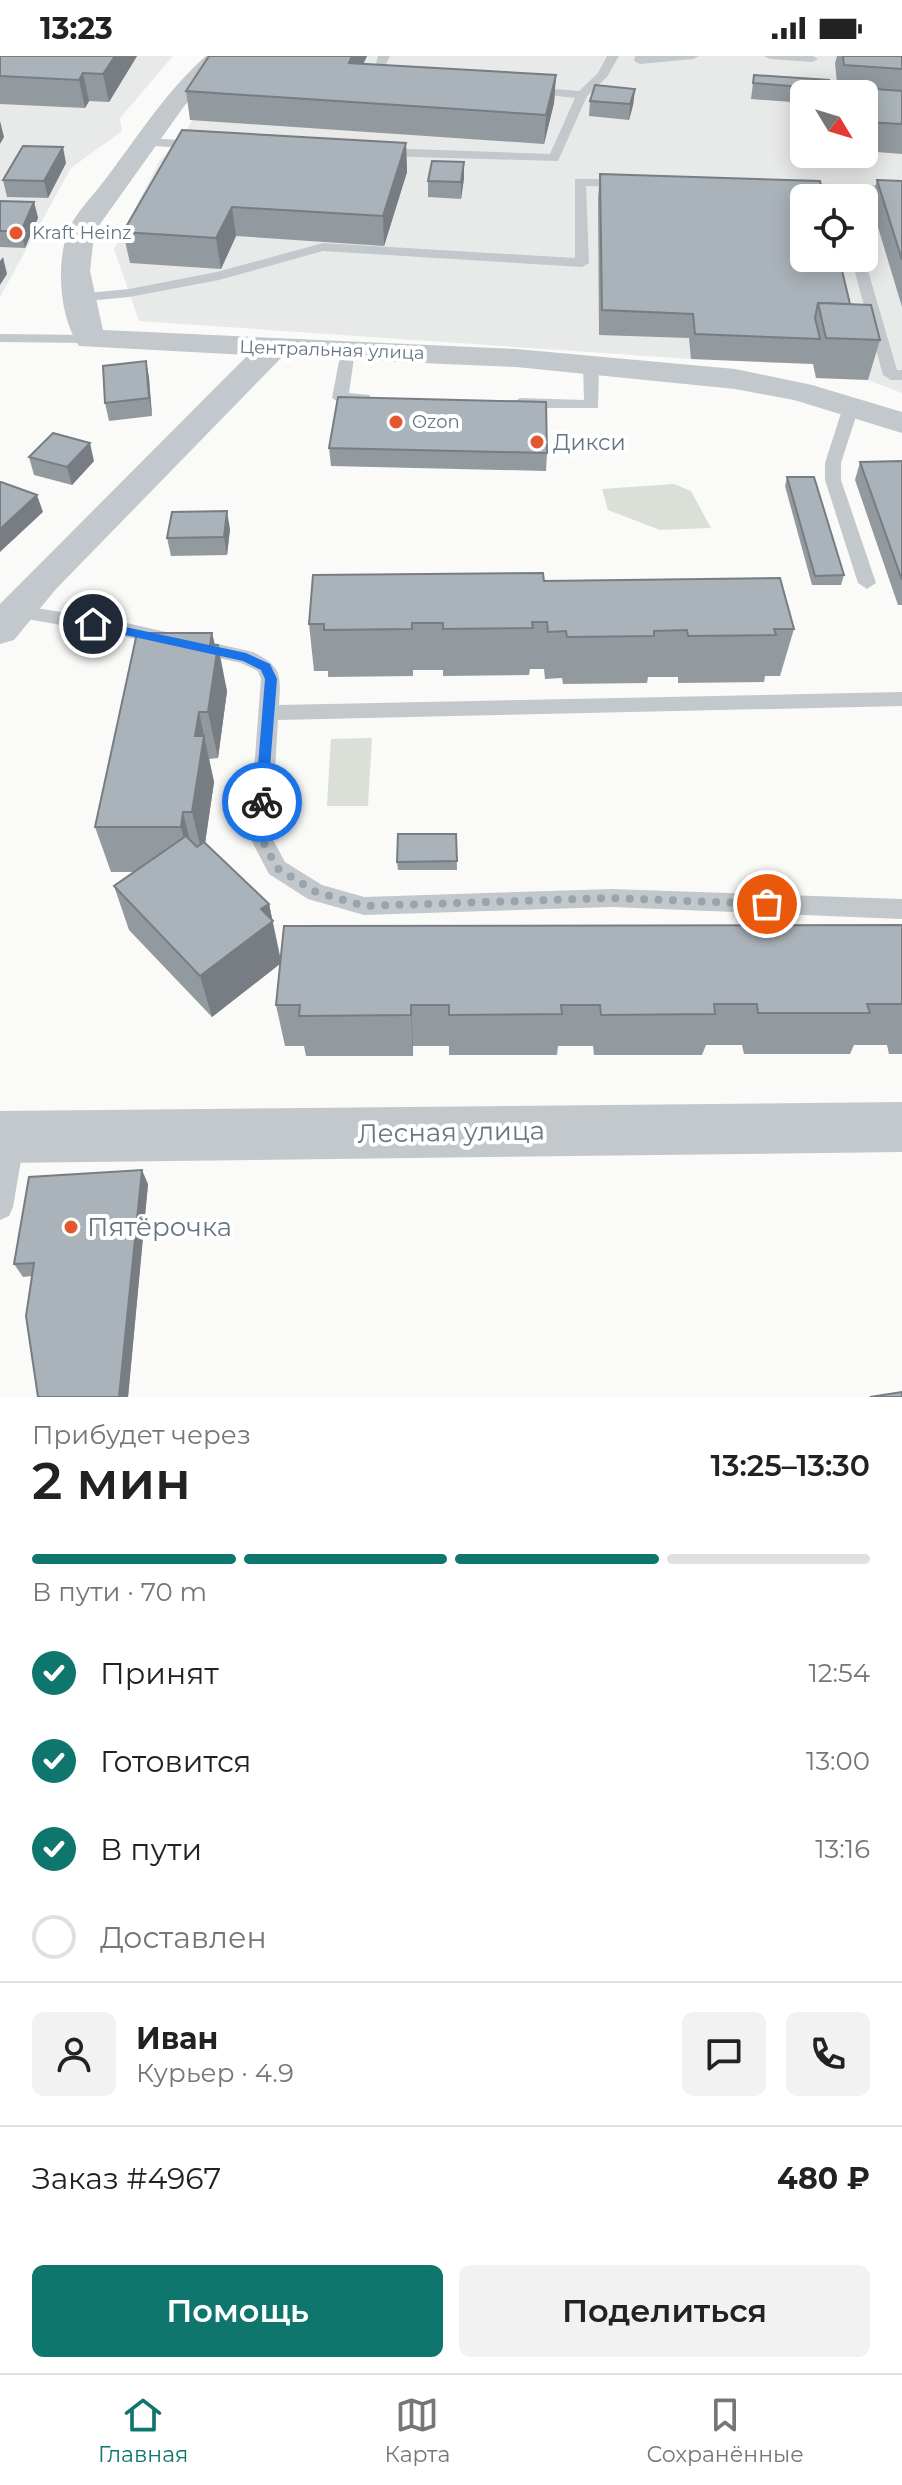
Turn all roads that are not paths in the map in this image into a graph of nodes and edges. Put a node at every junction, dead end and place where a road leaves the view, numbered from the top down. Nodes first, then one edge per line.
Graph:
1 (220, 56) edge
2 (384, 56) edge
3 (613, 56) edge
4 (641, 56) edge
5 (693, 56) edge
6 (770, 56) edge
7 (812, 59) dead end
8 (403, 82) edge
9 (512, 89) edge
10 (582, 95) junction
11 (145, 142) junction
12 (209, 146) edge
13 (366, 151) edge
14 (638, 183) edge
15 (783, 186) edge
16 (790, 187) edge
17 (902, 190) edge
18 (878, 191) edge
19 (862, 272) edge
20 (77, 298) junction
21 (0, 338) edge
22 (90, 339) junction
23 (273, 348) junction
24 (348, 351) junction
25 (591, 365) junction
26 (902, 375) edge
27 (387, 399) edge
28 (497, 402) edge
29 (851, 407) junction
30 (902, 423) edge
31 (867, 583) dead end
32 (8, 621) edge
33 (902, 699) edge
34 (268, 713) junction
35 (902, 909) edge
36 (902, 1127) edge
37 (6, 1137) edge
38 (0, 1207) edge

1 - 11 street
2 - 8 lane
3 - 10 lane
4 - 5 lane
6 - 7 lane
9 - 10 lane
10 - 13 lane
11 - 12 lane
11 - 20 street
14 - 20 lane
15 - 16 lane
17 - 18 lane
19 - 26 lane
20 - 22 street
21 - 22 lane
22 - 23 street, Центральная улица
23 - 24 street, Центральная улица
23 - 32 street
24 - 25 street, Центральная улица
24 - 27 lane
25 - 28 lane
25 - 29 street, Центральная улица
29 - 30 street, Центральная улица
29 - 31 lane
32 - 34 lane
33 - 34 lane
34 - 35 lane
36 - 37 street, Лесная улица
37 - 38 lane

